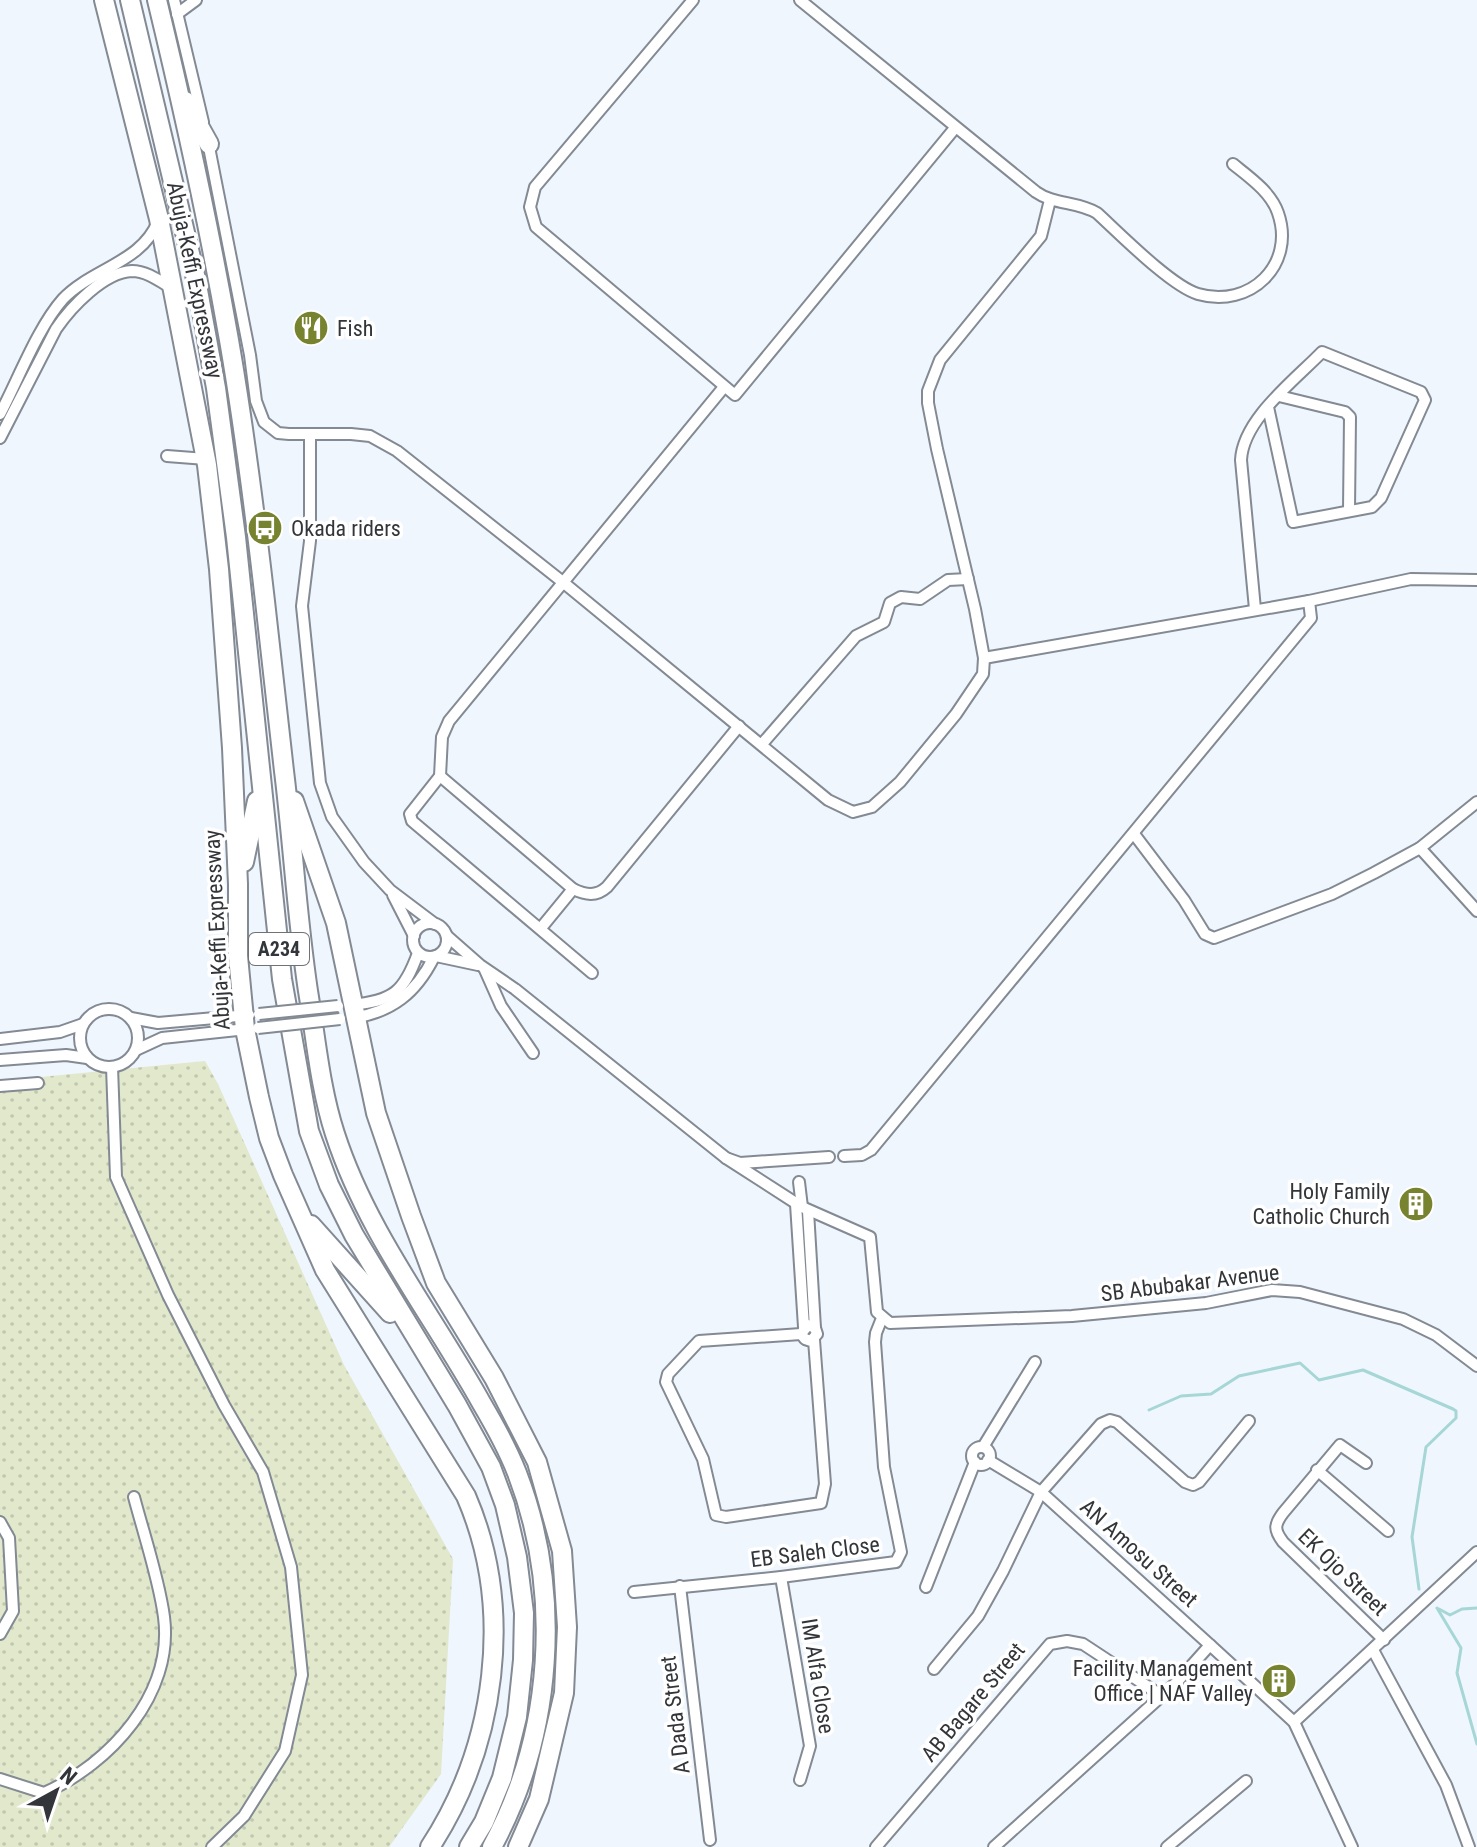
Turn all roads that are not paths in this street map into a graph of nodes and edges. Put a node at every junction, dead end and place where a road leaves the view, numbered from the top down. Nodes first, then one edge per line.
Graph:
1 (104, 0) edge
2 (127, 0) edge
3 (157, 0) edge
4 (174, 0) edge
5 (196, 0) edge
6 (693, 0) edge
7 (800, 0) edge
8 (177, 14) junction
9 (119, 66) junction
10 (177, 85) junction
11 (955, 128) junction
12 (209, 144) junction
13 (1233, 164) dead end
14 (1050, 200) junction
15 (159, 219) junction
16 (174, 290) junction
17 (724, 387) junction
18 (1279, 396) junction
19 (1268, 407) junction
20 (0, 414) edge
21 (310, 435) junction
22 (0, 438) edge
23 (167, 456) dead end
24 (206, 459) junction
25 (1349, 511) junction
26 (968, 579) junction
27 (1477, 580) edge
28 (564, 583) junction
29 (1309, 601) junction
30 (1255, 609) junction
31 (984, 658) junction
32 (739, 726) junction
33 (762, 744) junction
34 (285, 772) junction
35 (440, 776) junction
36 (261, 787) junction
37 (1477, 802) edge
38 (1134, 834) junction
39 (1420, 848) junction
40 (238, 884) junction
41 (573, 889) junction
42 (390, 890) junction
43 (1477, 911) edge
44 (435, 924) junction
45 (541, 928) junction
46 (414, 936) junction
47 (447, 936) junction
48 (418, 953) junction
49 (435, 957) junction
50 (482, 967) junction
51 (592, 973) dead end
52 (347, 1012) junction
53 (131, 1018) junction
54 (251, 1022) junction
55 (83, 1024) junction
56 (0, 1039) edge
57 (136, 1050) junction
58 (533, 1053) dead end
59 (87, 1058) junction
60 (0, 1060) edge
61 (112, 1067) junction
62 (38, 1083) dead end
63 (0, 1086) edge
64 (844, 1156) dead end
65 (829, 1157) dead end
66 (726, 1158) junction
67 (799, 1182) dead end
68 (802, 1207) junction
69 (299, 1210) junction
70 (436, 1283) junction
71 (886, 1321) junction
72 (807, 1329) junction
73 (425, 1353) junction
74 (1035, 1362) dead end
75 (459, 1364) junction
76 (1477, 1366) edge
77 (1249, 1421) dead end
78 (983, 1447) junction
79 (988, 1460) junction
80 (975, 1462) junction
81 (1366, 1463) dead end
82 (1317, 1470) junction
83 (1041, 1492) junction
84 (134, 1497) dead end
85 (0, 1522) edge
86 (1388, 1531) dead end
87 (1477, 1552) edge
88 (781, 1577) junction
89 (680, 1586) junction
90 (926, 1587) dead end
91 (634, 1592) dead end
92 (0, 1634) edge
93 (1384, 1640) junction
94 (1210, 1645) junction
95 (1373, 1650) junction
96 (934, 1669) dead end
97 (1162, 1696) junction
98 (1294, 1722) junction
99 (0, 1779) edge
100 (800, 1780) dead end
101 (1246, 1781) dead end
102 (710, 1840) dead end
103 (212, 1847) edge
104 (430, 1847) edge
105 (469, 1847) edge
106 (492, 1847) edge
107 (518, 1847) edge
108 (876, 1847) edge
109 (994, 1847) edge
110 (1167, 1847) edge
111 (1352, 1847) edge
112 (1469, 1847) edge

1 - 9 highway, Abuja-Keffi Expressway
2 - 9 highway
2 - 36 highway, Abuja-Keffi Expressway / A234
3 - 10 highway, Abuja-Keffi Expressway / A234
4 - 8 street
5 - 8 street
6 - 17 street
7 - 11 street
8 - 12 street
9 - 15 highway, Abuja-Keffi Expressway
10 - 12 highway
10 - 34 highway, Abuja-Keffi Expressway / A234
11 - 14 street
11 - 17 street
12 - 21 street
13 - 14 street
14 - 26 street
15 - 16 highway, Abuja-Keffi Expressway
15 - 20 street
16 - 22 street
16 - 24 highway, Abuja-Keffi Expressway
17 - 28 street
18 - 19 street
18 - 25 street
18 - 25 street
19 - 25 street
19 - 30 street
21 - 28 street
21 - 42 street
23 - 24 street
24 - 40 highway, Abuja-Keffi Expressway
26 - 31 street
26 - 33 street
27 - 29 street
28 - 32 street
28 - 35 street
29 - 30 street
29 - 38 street
30 - 31 street
31 - 33 street
32 - 33 street
32 - 41 street
34 - 52 highway
34 - 75 highway, Abuja-Keffi Expressway / A234
35 - 41 street
35 - 45 street
36 - 40 highway
36 - 73 highway, Abuja-Keffi Expressway / A234
37 - 39 street
38 - 39 street
38 - 64 street
39 - 43 street
40 - 54 highway, Abuja-Keffi Expressway
41 - 45 street
42 - 44 street
42 - 46 street
44 - 46 street
44 - 47 street
45 - 51 street
46 - 48 street
47 - 49 street
47 - 50 street
48 - 49 street
48 - 52 street
49 - 50 street
49 - 52 street
50 - 58 street
50 - 66 street
52 - 54 street, bridge
52 - 70 highway
53 - 54 street
53 - 55 street
53 - 57 street
54 - 57 street
54 - 69 highway, Abuja-Keffi Expressway
55 - 56 street
55 - 59 street
57 - 61 street
59 - 60 street
59 - 61 street
61 - 103 street
62 - 63 street
65 - 66 street
66 - 68 street
67 - 68 street
68 - 71 street
68 - 72 street
69 - 73 highway
69 - 104 highway, Abuja-Keffi Expressway
70 - 75 highway
70 - 107 highway
71 - 76 street, SB Abubakar Avenue
71 - 88 street, EB Saleh Close
72 - 72 street
73 - 105 highway, Abuja-Keffi Expressway / A234
74 - 78 street
75 - 106 highway, Abuja-Keffi Expressway / A234
77 - 83 street
78 - 79 street
78 - 80 street
79 - 80 street
79 - 83 street, AN Amosu Street
80 - 90 street
81 - 82 street
82 - 86 street
82 - 93 street, EK Ojo Street
83 - 94 street, AN Amosu Street
83 - 96 street
84 - 99 street
85 - 92 street
87 - 93 street
88 - 89 street, EB Saleh Close
88 - 100 street, IM Alfa Close
89 - 91 street, EB Saleh Close
89 - 102 street, A Dada Street
93 - 95 street
94 - 97 street
94 - 98 street, AN Amosu Street
95 - 98 street
95 - 112 street
97 - 108 street, AB Bagare Street
97 - 109 street
98 - 111 street
101 - 110 street

